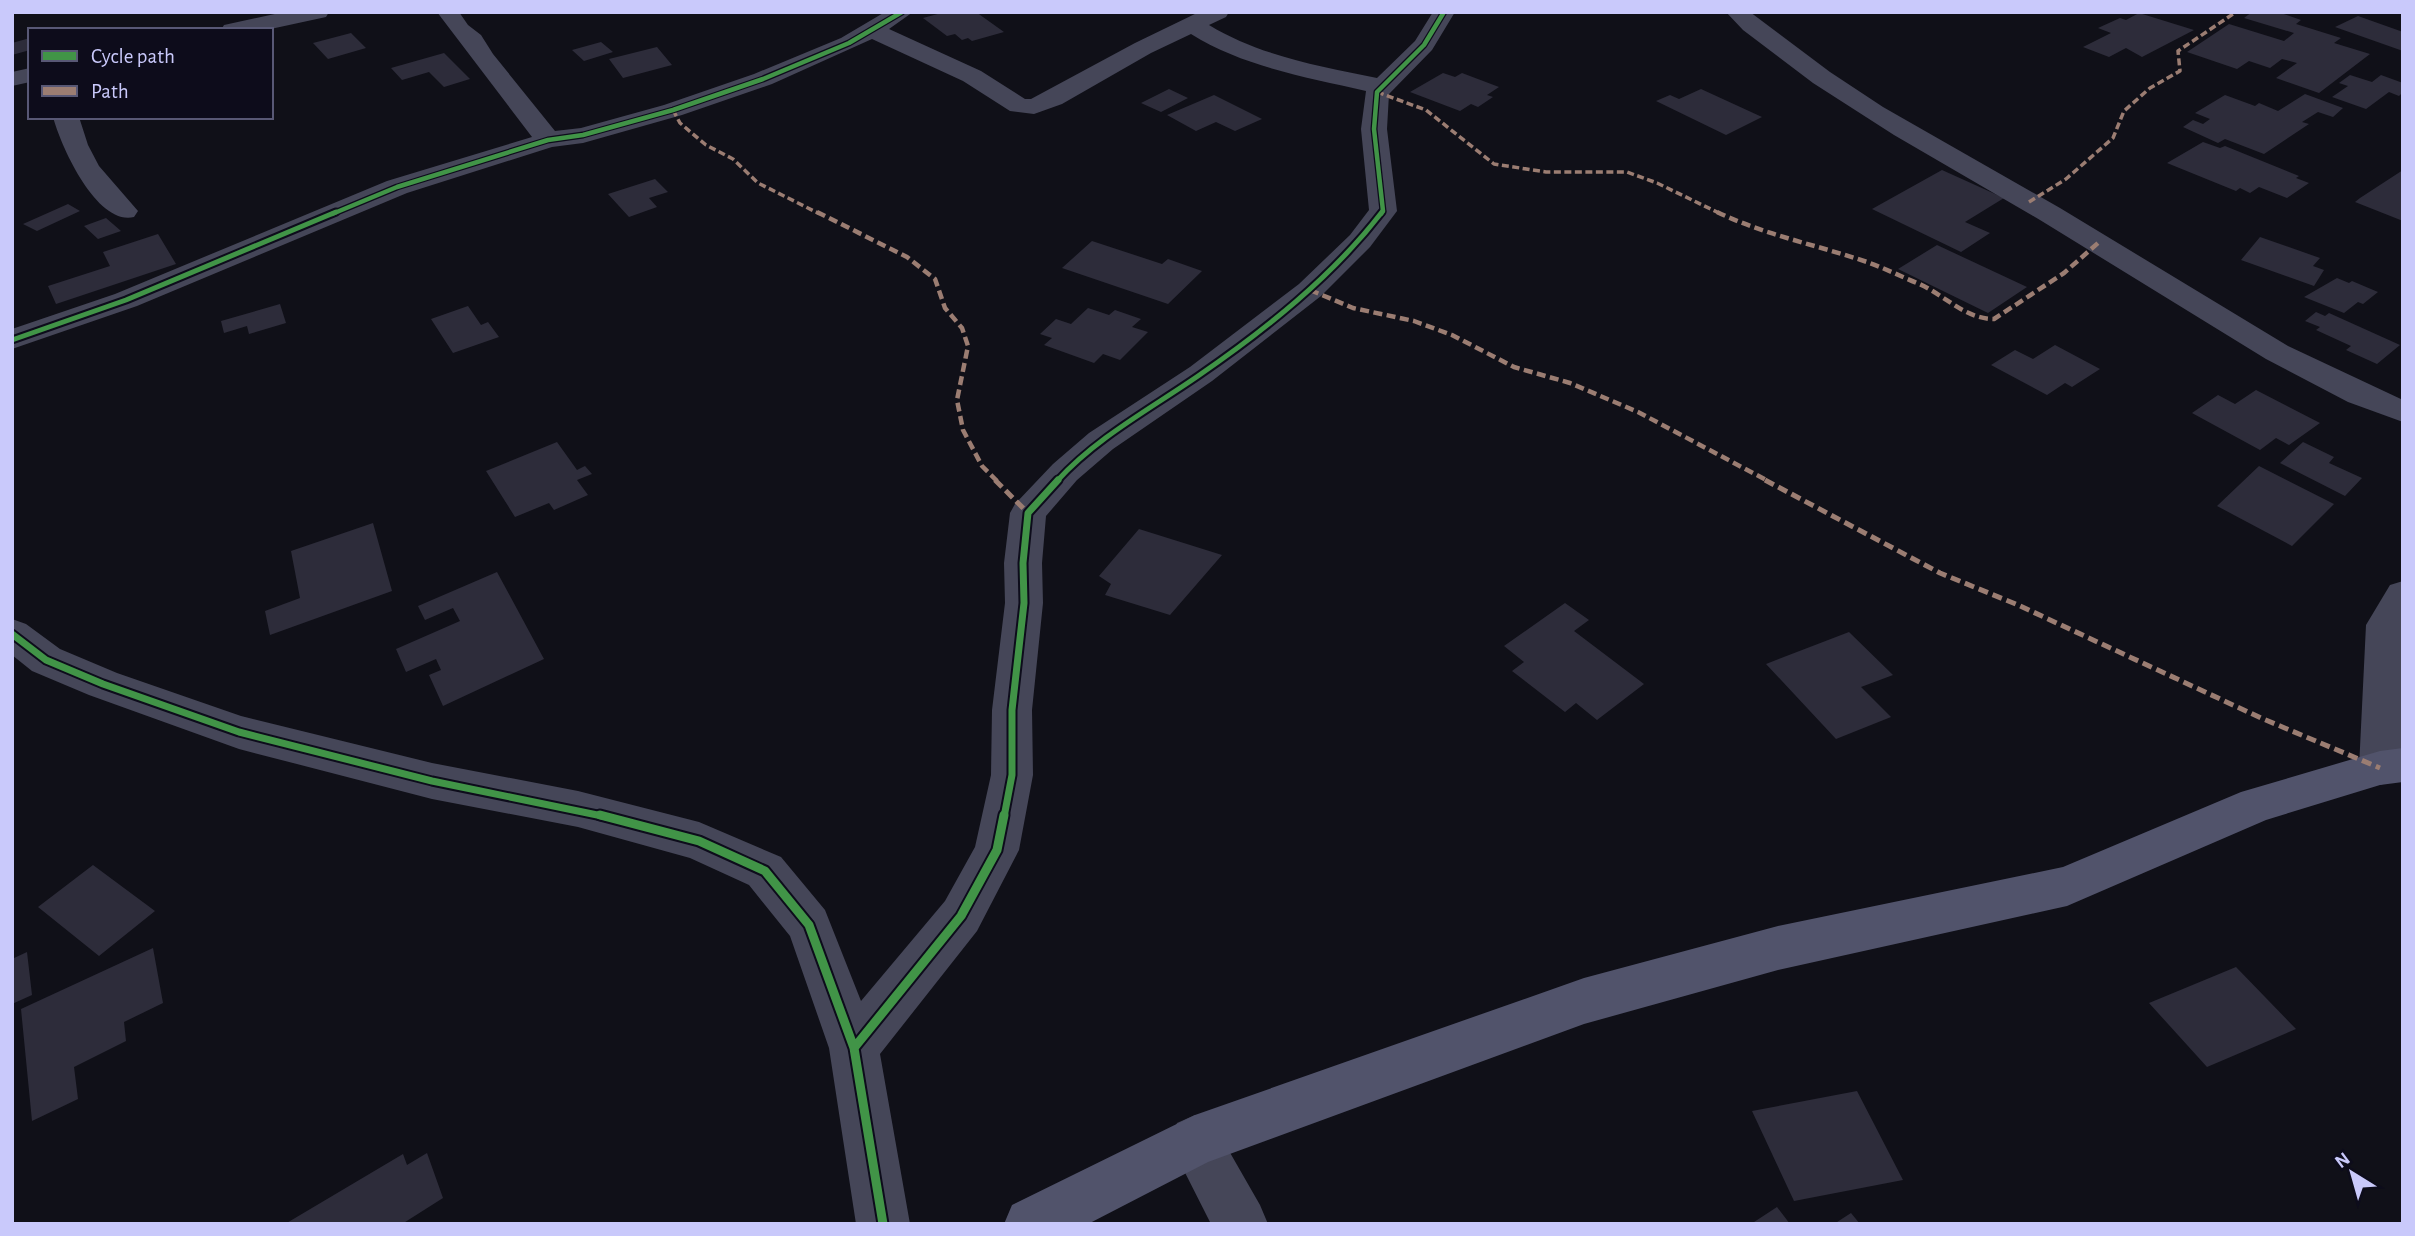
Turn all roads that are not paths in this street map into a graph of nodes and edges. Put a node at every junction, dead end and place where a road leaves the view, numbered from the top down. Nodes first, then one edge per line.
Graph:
1 (318, 12) edge
2 (448, 12) edge
3 (902, 12) edge
4 (1218, 12) edge
5 (1444, 12) edge
6 (1737, 12) edge
7 (1192, 25) junction
8 (242, 28) edge
9 (873, 31) junction
10 (1382, 87) junction
11 (66, 119) edge
12 (548, 140) junction
13 (124, 211) dead end
14 (12, 341) edge
15 (2401, 411) edge
16 (2403, 595) edge
17 (12, 634) edge
18 (2391, 767) edge
19 (854, 1048) junction
20 (1195, 1141) junction
21 (883, 1224) edge
22 (1031, 1224) edge
23 (1241, 1224) edge

1 - 8 street
2 - 12 street
3 - 9 street
4 - 7 street
5 - 10 street
6 - 15 street
7 - 9 street
7 - 10 street
9 - 12 street
10 - 19 street
11 - 13 street
12 - 14 street
16 - 18 street
17 - 19 street
18 - 20 main road
19 - 21 street
20 - 22 main road
20 - 23 street

